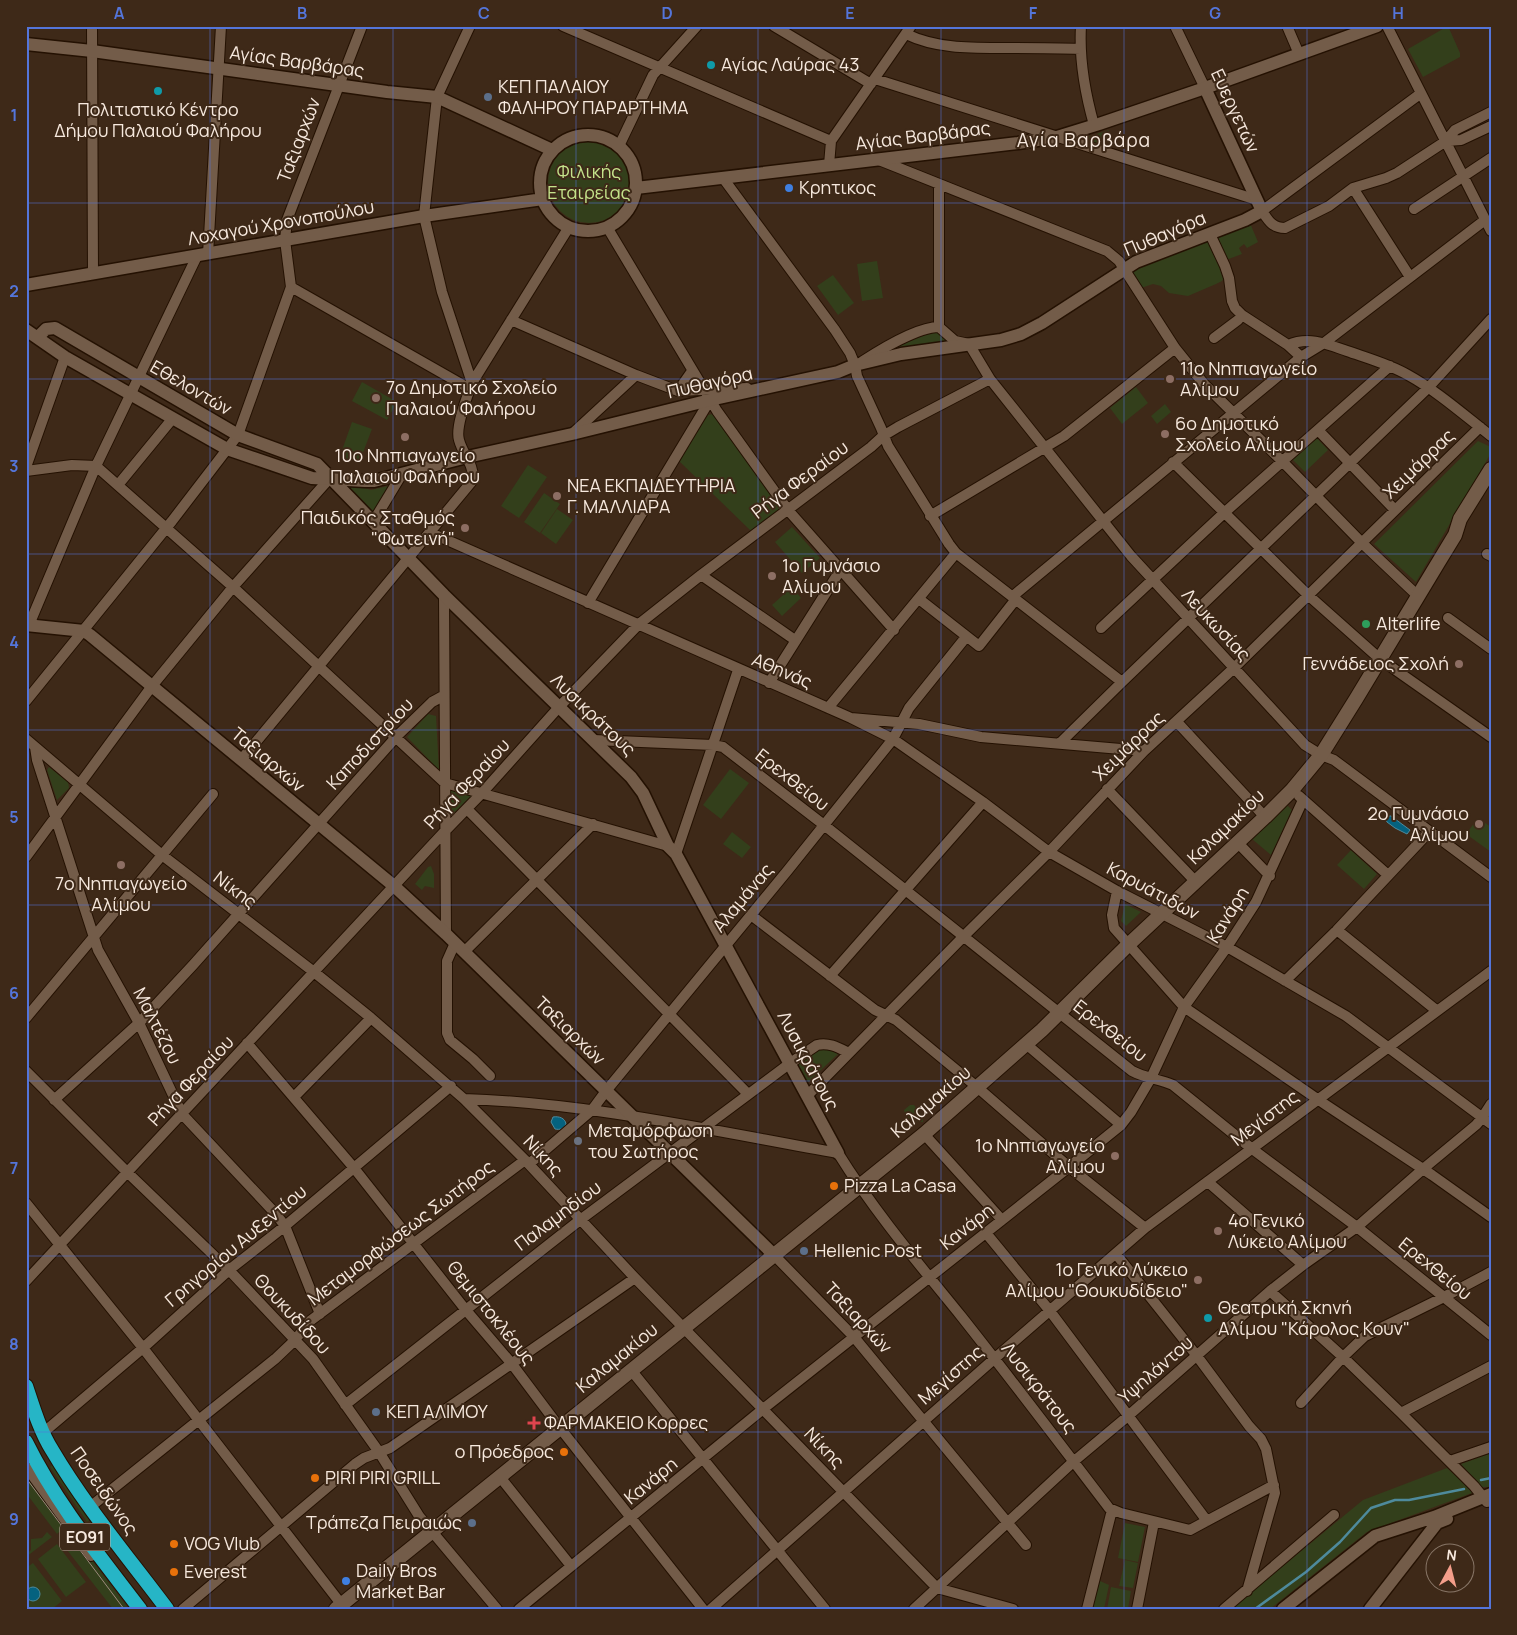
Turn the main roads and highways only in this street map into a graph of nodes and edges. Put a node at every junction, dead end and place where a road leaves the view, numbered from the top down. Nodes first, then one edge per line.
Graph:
1 (1491, 469) edge
2 (1491, 486) edge
3 (1455, 535) junction
4 (26, 1386) edge
5 (26, 1443) edge
6 (51, 1449) junction
7 (26, 1450) edge
8 (30, 1466) edge
9 (341, 1607) edge
10 (140, 1609) edge
11 (167, 1609) edge

1 - 3 main road, Καλαμακίου
2 - 3 main road, Καλαμακίου
3 - 9 main road, Καλαμακίου
4 - 6 highway, Ποσειδώνος / ΕΟ91
5 - 7 highway
5 - 8 highway, ΕΟ91
6 - 8 highway
6 - 11 highway, Ποσειδώνος / ΕΟ91
8 - 10 highway, ΕΟ91

